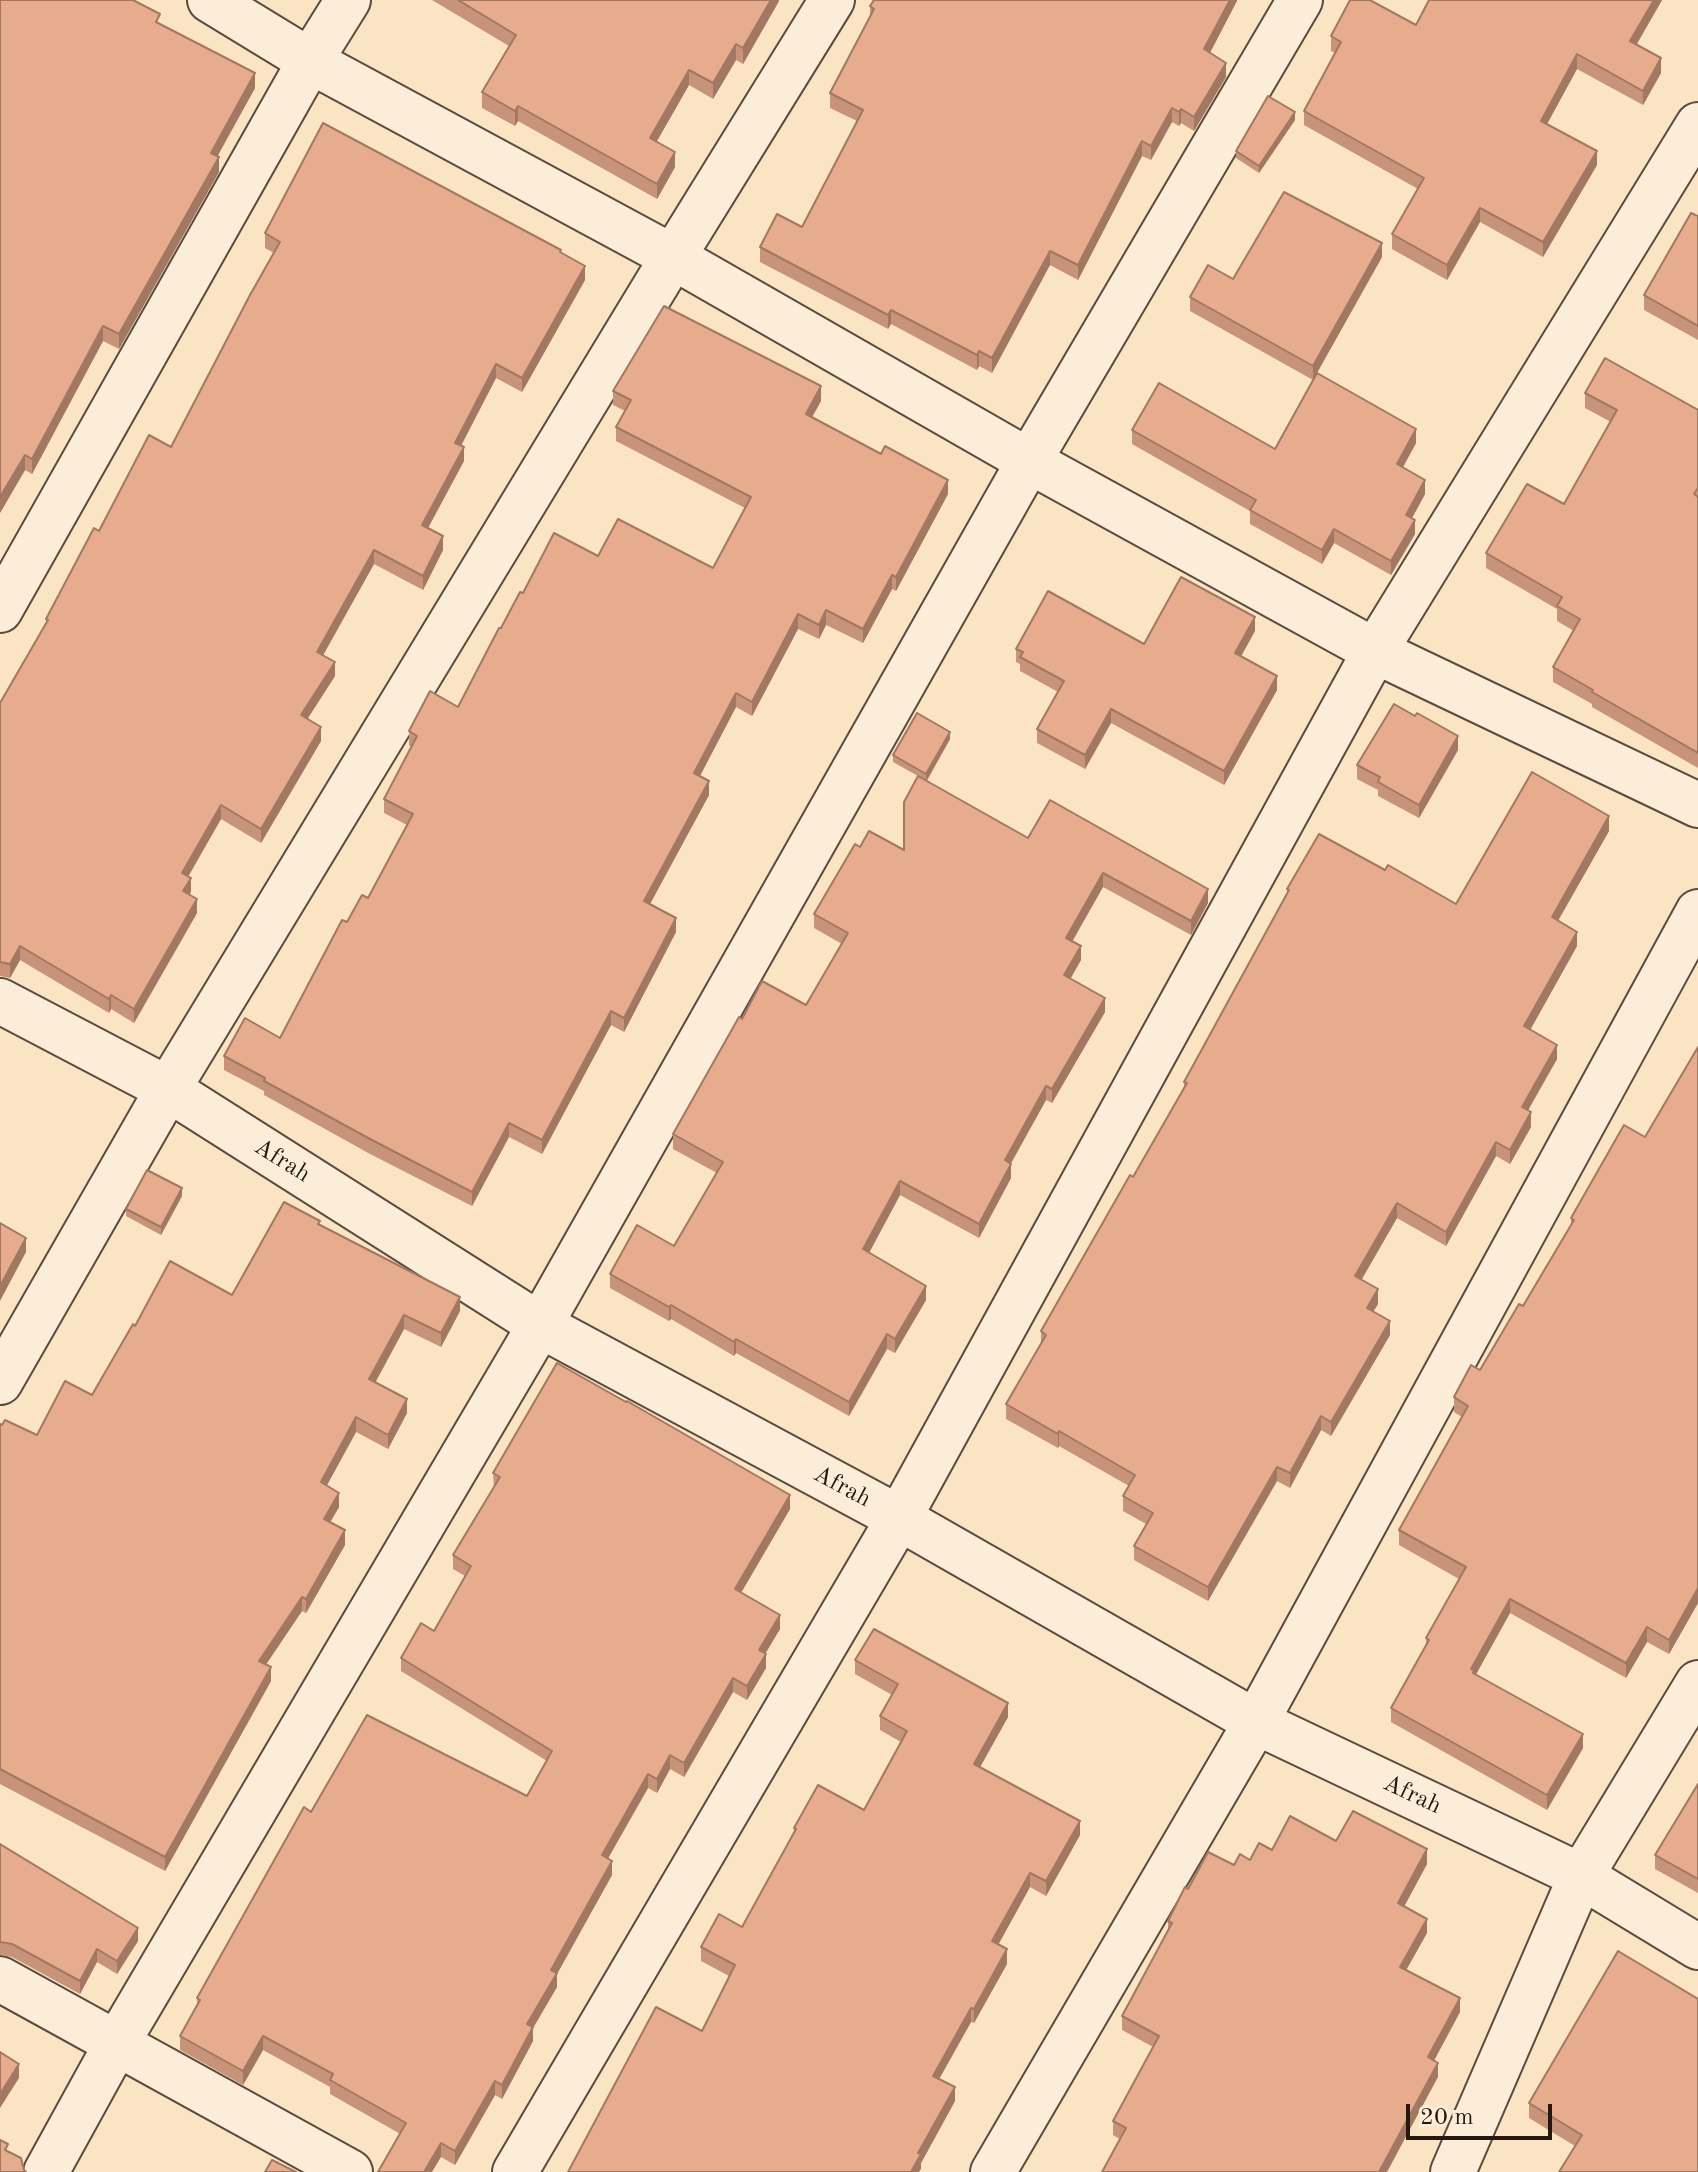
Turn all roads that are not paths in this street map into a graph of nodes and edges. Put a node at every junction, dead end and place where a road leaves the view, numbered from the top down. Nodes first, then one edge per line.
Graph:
1 (210, 0) edge
2 (348, 0) edge
3 (832, 0) edge
4 (1300, 0) edge
5 (310, 61) junction
6 (1698, 125) edge
7 (673, 257) junction
8 (1029, 461) junction
9 (0, 610) edge
10 (1375, 651) junction
11 (1698, 805) edge
12 (1698, 912) edge
13 (0, 1001) edge
14 (168, 1089) junction
15 (540, 1325) junction
16 (0, 1382) edge
17 (899, 1518) junction
18 (1698, 1683) edge
19 (1256, 1722) junction
20 (1581, 1876) junction
21 (1698, 1947) edge
22 (0, 1979) edge
23 (117, 2043) junction
24 (46, 2172) edge
25 (350, 2172) edge
26 (515, 2172) edge
27 (993, 2172) edge
28 (1453, 2172) edge

1 - 5 street
2 - 5 street
3 - 7 street
4 - 8 street
5 - 7 street
5 - 9 street
6 - 10 street
7 - 8 street
7 - 14 street
8 - 10 street
8 - 15 street
10 - 11 street
10 - 17 street
12 - 19 street
13 - 14 street, Afrah
14 - 15 street, Afrah
14 - 16 street
15 - 17 street, Afrah
15 - 23 street
17 - 19 street, Afrah
17 - 26 street
18 - 20 street
19 - 20 street, Afrah
19 - 27 street
20 - 21 street, Afrah
20 - 28 street
22 - 23 street
23 - 24 street
23 - 25 street

